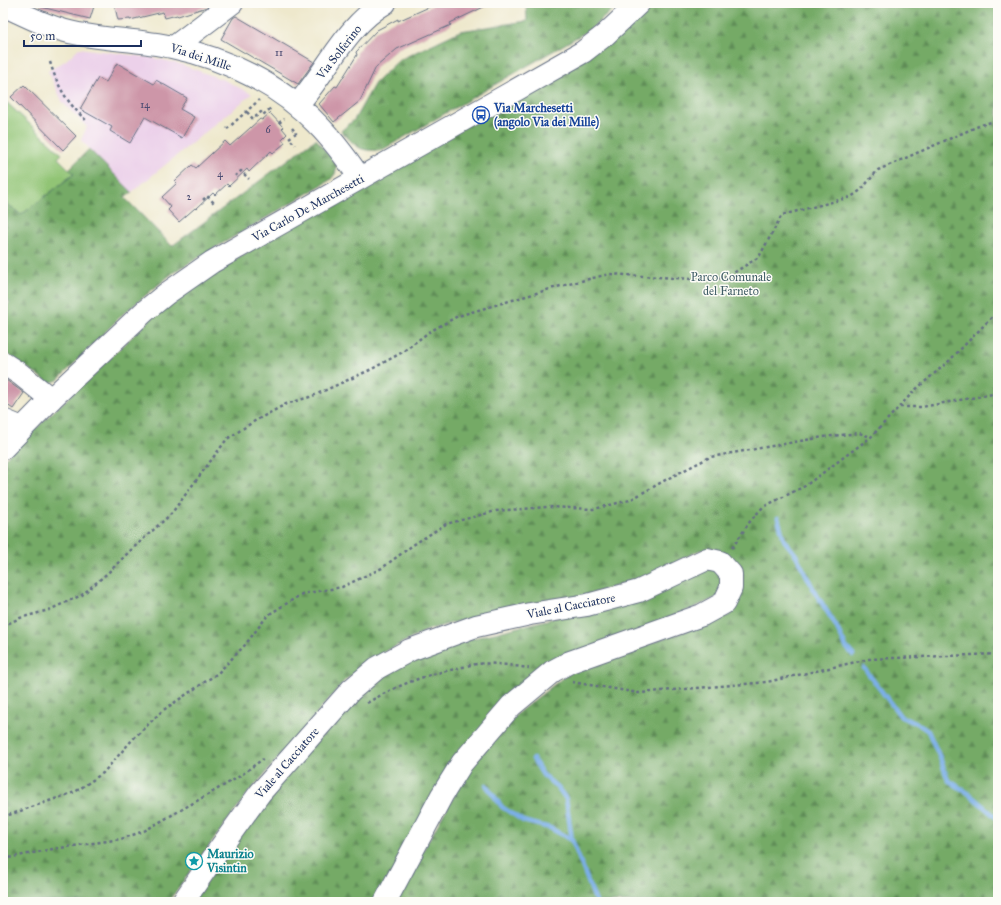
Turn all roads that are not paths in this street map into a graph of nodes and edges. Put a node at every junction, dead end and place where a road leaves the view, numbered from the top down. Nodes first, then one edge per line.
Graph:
1 (232, 3) edge
2 (385, 3) edge
3 (639, 3) edge
4 (3, 5) edge
5 (174, 47) junction
6 (284, 110) junction
7 (360, 178) junction
8 (3, 363) edge
9 (51, 400) junction
10 (13, 424) edge
11 (3, 448) edge
12 (183, 902) edge
13 (385, 902) edge

1 - 5 street
2 - 6 street, Via Solferino
3 - 7 street, Via Carlo De Marchesetti
4 - 5 street, Via dei Mille
5 - 6 street, Via dei Mille
6 - 7 street, Via dei Mille
7 - 9 street, Via Carlo De Marchesetti
8 - 9 street
9 - 10 street, Via Carlo De Marchesetti
10 - 11 street, Via Carlo De Marchesetti
12 - 13 street, Viale al Cacciatore

